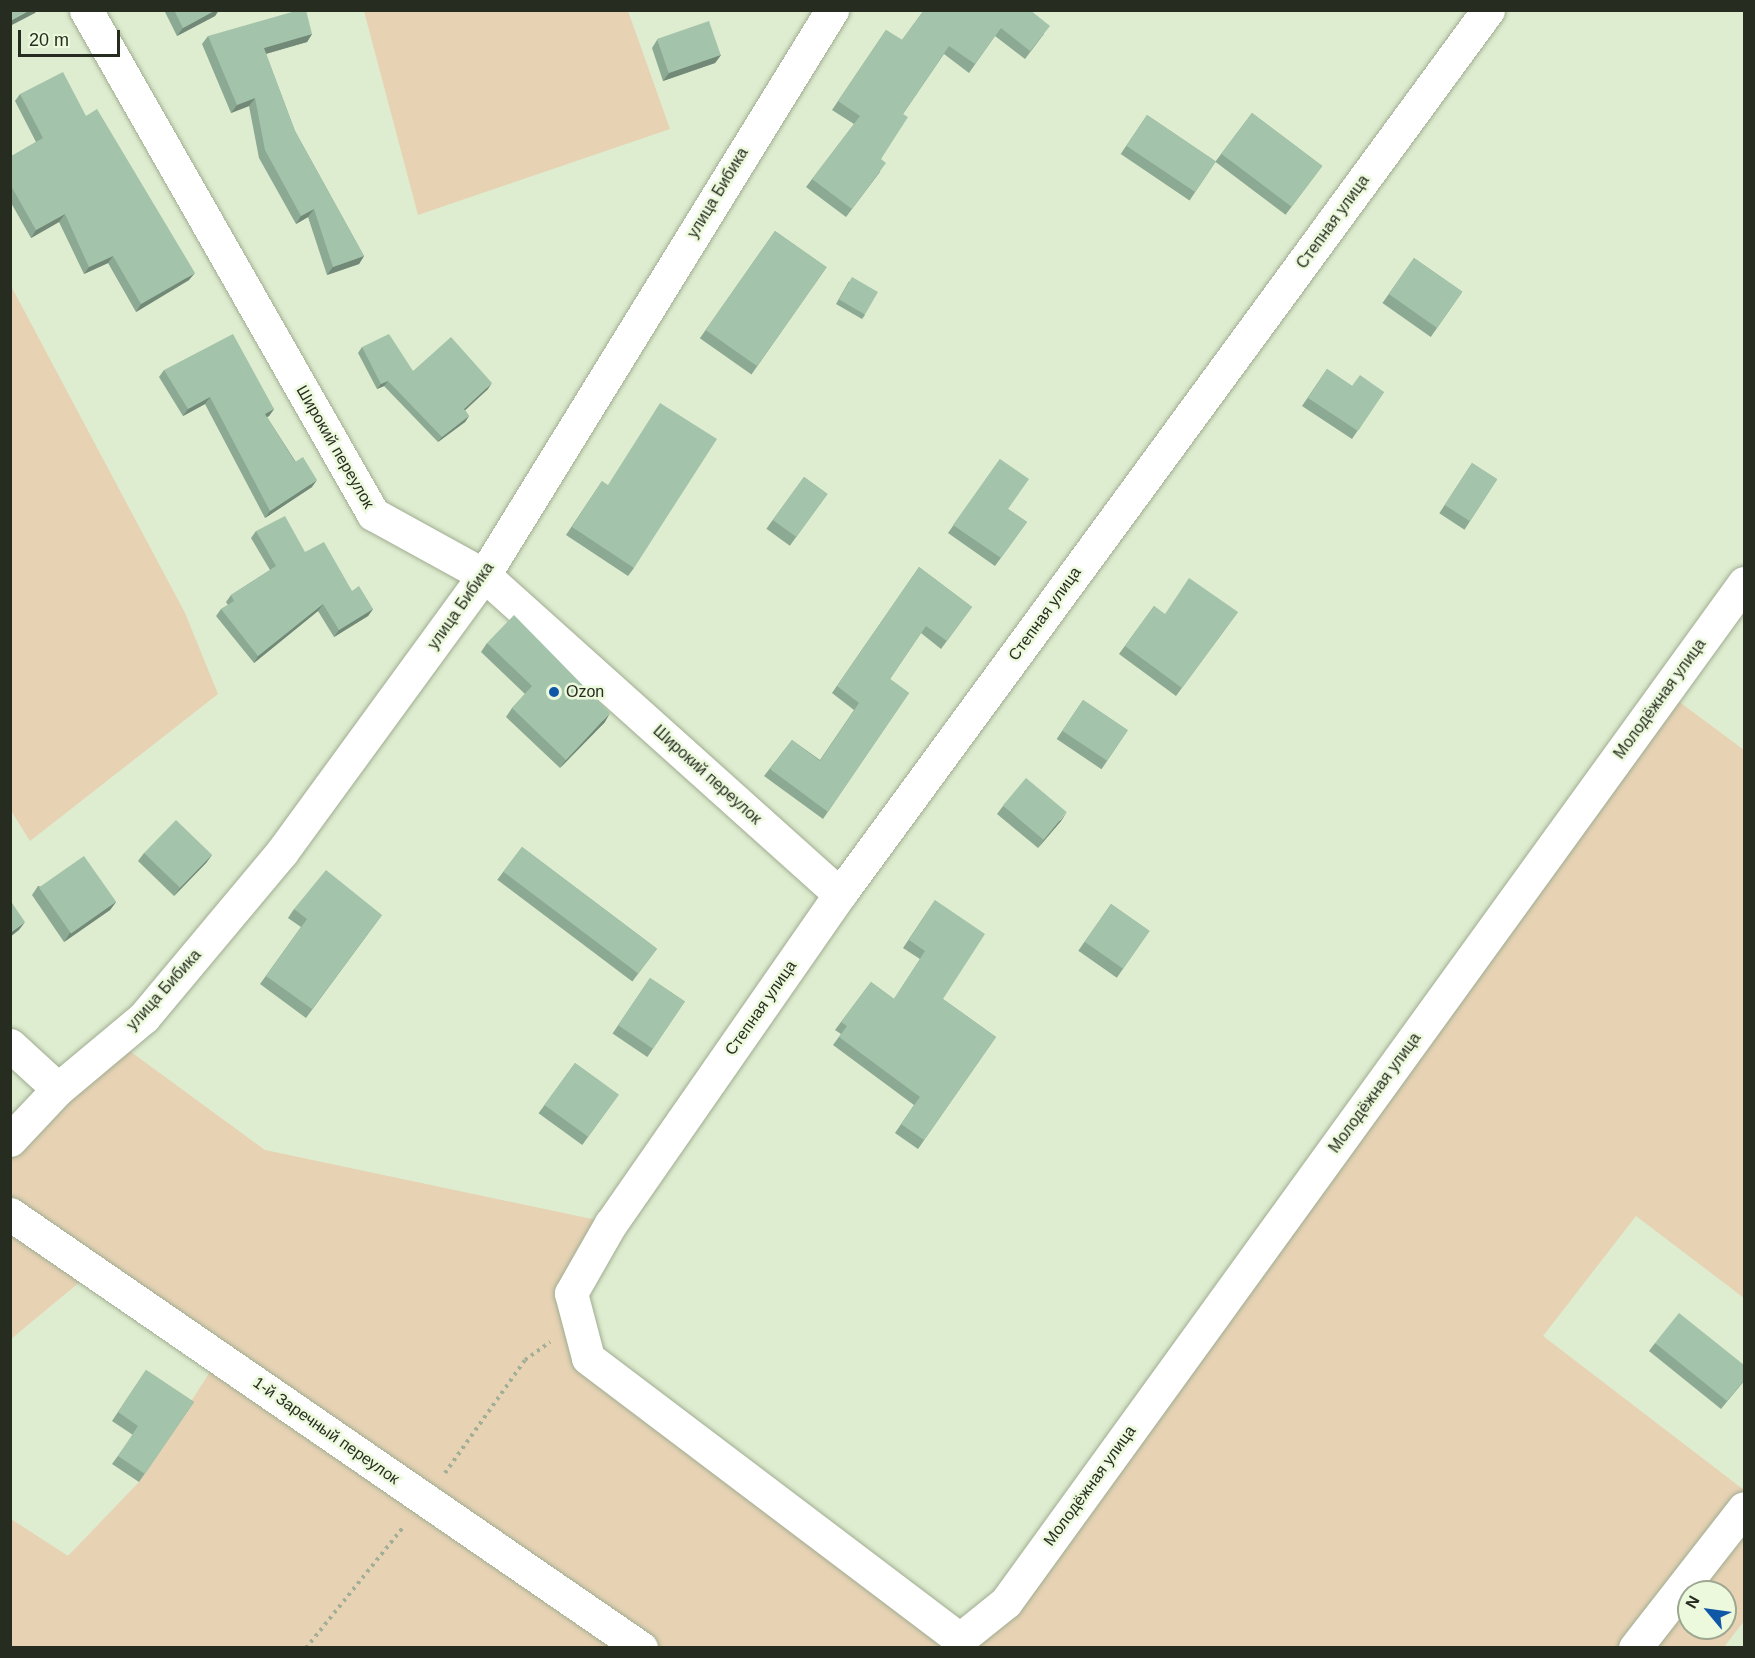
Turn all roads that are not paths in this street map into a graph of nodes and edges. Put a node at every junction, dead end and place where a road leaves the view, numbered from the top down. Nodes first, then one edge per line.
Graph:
1 (86, 10) edge
2 (832, 10) edge
3 (1488, 10) edge
4 (484, 576) junction
5 (1744, 583) edge
6 (840, 894) junction
7 (10, 1045) edge
8 (58, 1089) junction
9 (10, 1140) edge
10 (10, 1214) edge
11 (1744, 1508) edge
12 (966, 1643) edge
13 (641, 1647) edge
14 (1635, 1647) edge

1 - 4 street, Широкий переулок
2 - 4 street, улица Бибика
3 - 6 street, Степная улица
4 - 6 street, Широкий переулок
4 - 8 street, улица Бибика
5 - 12 street, Молодёжная улица
6 - 12 street, Степная улица
7 - 8 street
8 - 9 street, улица Бибика
10 - 13 street, 1-й Заречный переулок
11 - 14 street

